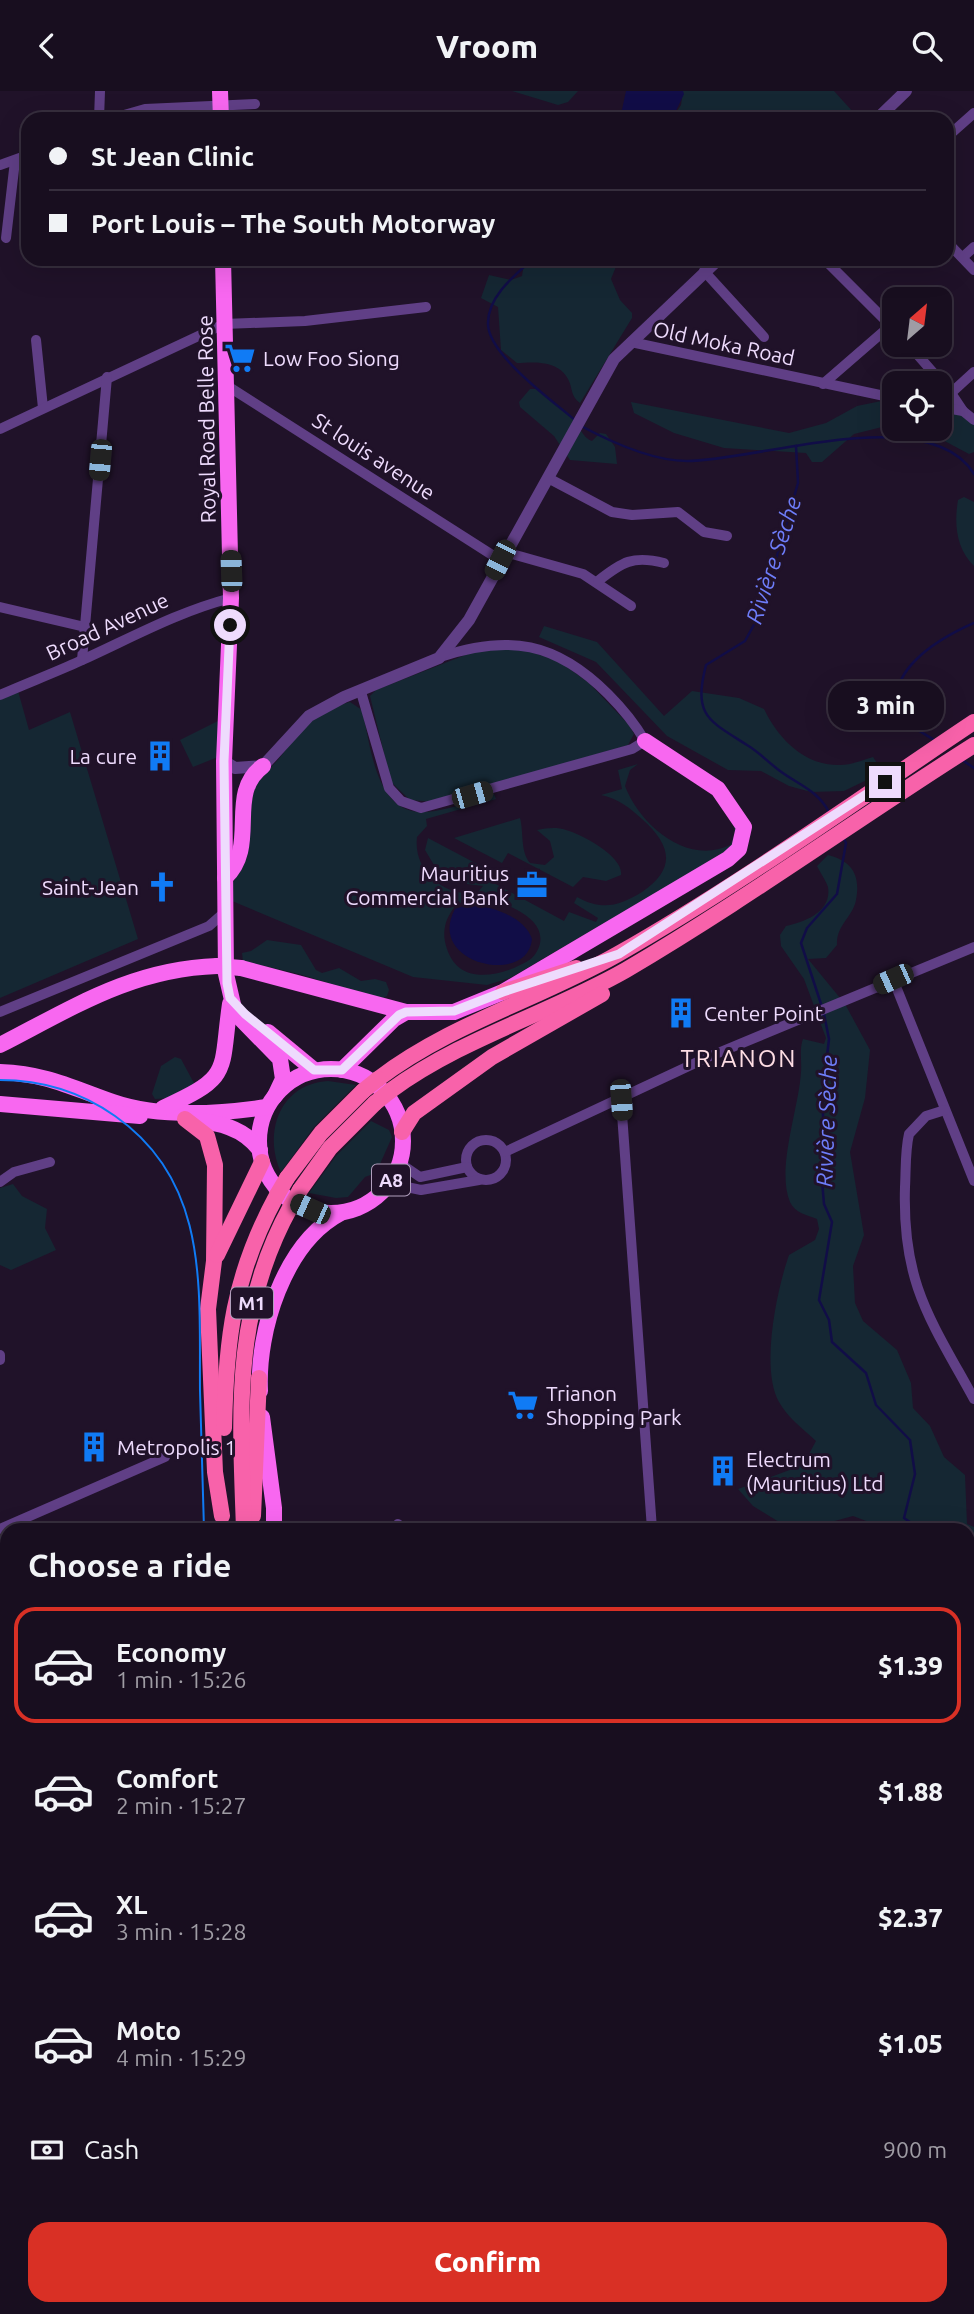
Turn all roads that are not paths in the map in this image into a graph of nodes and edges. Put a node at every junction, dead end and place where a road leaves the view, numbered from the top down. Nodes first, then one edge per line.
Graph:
1 (100, 91) edge
2 (906, 91) edge
3 (255, 104) dead end
4 (220, 105) edge
5 (99, 112) edge
6 (134, 112) edge
7 (884, 112) edge
8 (974, 113) edge
9 (954, 131) edge
10 (21, 158) edge
11 (15, 161) junction
12 (0, 165) edge
13 (6, 238) dead end
14 (974, 247) edge
15 (954, 249) edge
16 (963, 257) junction
17 (223, 266) edge
18 (710, 266) edge
19 (831, 266) edge
20 (974, 270) edge
21 (704, 271) junction
22 (426, 307) dead end
23 (882, 316) edge
24 (224, 324) junction
25 (882, 336) edge
26 (764, 337) dead end
27 (36, 340) dead end
28 (631, 342) junction
29 (920, 357) edge
30 (932, 371) edge
31 (974, 372) edge
32 (107, 377) junction
33 (823, 384) junction
34 (226, 385) junction
35 (952, 392) edge
36 (952, 394) edge
37 (882, 396) edge
38 (43, 408) junction
39 (952, 409) edge
40 (963, 411) junction
41 (974, 420) edge
42 (0, 429) edge
43 (548, 478) junction
44 (727, 535) dead end
45 (503, 556) junction
46 (664, 563) dead end
47 (598, 581) junction
48 (232, 597) junction
49 (631, 606) dead end
50 (0, 607) edge
51 (85, 627) junction
52 (439, 658) junction
53 (82, 660) junction
54 (361, 692) junction
55 (0, 695) edge
56 (974, 722) edge
57 (645, 741) junction
58 (970, 748) edge
59 (224, 761) junction
60 (263, 766) junction
61 (225, 878) junction
62 (226, 910) junction
63 (688, 931) junction
64 (974, 947) edge
65 (619, 954) junction
66 (893, 979) junction
67 (503, 992) junction
68 (230, 1001) junction
69 (0, 1012) edge
70 (406, 1012) junction
71 (0, 1045) edge
72 (314, 1070) junction
73 (342, 1070) junction
74 (0, 1072) edge
75 (621, 1100) junction
76 (271, 1101) junction
77 (0, 1104) edge
78 (945, 1110) junction
79 (156, 1114) junction
80 (185, 1119) junction
81 (402, 1132) junction
82 (505, 1152) junction
83 (261, 1156) junction
84 (401, 1156) junction
85 (50, 1162) dead end
86 (467, 1167) junction
87 (480, 1180) junction
88 (0, 1181) edge
89 (974, 1181) edge
90 (379, 1194) junction
91 (345, 1211) junction
92 (214, 1261) junction
93 (259, 1378) junction
94 (974, 1399) edge
95 (165, 1457) dead end
96 (14, 1523) edge
97 (222, 1523) edge
98 (244, 1523) edge
99 (253, 1523) edge
100 (273, 1523) edge
101 (652, 1523) edge

1 - 5 street
2 - 7 street
3 - 4 street
4 - 6 street
8 - 9 street
10 - 11 street
11 - 12 street
11 - 13 street
14 - 16 street
15 - 16 street
16 - 20 street
17 - 24 main road, Royal Road Belle Rose
18 - 21 street
19 - 23 street
21 - 26 street
21 - 28 street
22 - 24 street
24 - 32 street
24 - 34 main road, Royal Road Belle Rose
25 - 33 street
27 - 38 street
28 - 33 street, Old Moka Road
28 - 43 street, Old Moka Road
29 - 30 street
31 - 35 street
32 - 38 street
32 - 51 street
33 - 37 street, Old Moka Road
34 - 45 street, St louis avenue
34 - 48 main road, Royal Road Belle Rose
36 - 40 street
38 - 42 street
39 - 40 street
40 - 41 street
43 - 44 street
43 - 45 street, Old Moka Road
45 - 47 street, St louis avenue
45 - 52 street, Old Moka Road
46 - 47 street
47 - 49 street, St louis avenue
48 - 53 street, Broad Avenue
48 - 59 main road, Royal Road Belle Rose
50 - 51 street
51 - 53 street
52 - 54 street
52 - 57 street
53 - 55 street, Broad Avenue
54 - 57 street
54 - 60 street
56 - 65 highway, M1
57 - 67 main road
58 - 63 highway, M1
59 - 60 street
59 - 61 main road, Royal Road Belle Rose
60 - 61 main road
61 - 62 main road, Royal Road Belle Rose
62 - 68 main road, Royal Road Belle Rose
62 - 69 street
63 - 81 highway
63 - 98 highway, M1, bridge
64 - 66 street
65 - 67 highway
65 - 97 highway, M1, bridge
66 - 75 street
66 - 78 street
67 - 70 main road
68 - 72 main road
68 - 76 main road
68 - 79 main road, Royal Road Belle Rose
70 - 71 main road, bridge
70 - 73 main road
72 - 73 main road, A8
72 - 76 main road
73 - 81 main road, A8
74 - 79 main road, A8
75 - 82 street
75 - 101 street
76 - 79 main road, A8
76 - 83 main road
77 - 79 main road, A8
78 - 89 street
78 - 94 street
79 - 80 main road, A8
80 - 83 main road, A8
80 - 92 highway
81 - 84 main road, A8
82 - 86 street
82 - 87 street
83 - 91 main road, A8
83 - 92 highway
84 - 86 street
84 - 90 main road, A8
85 - 88 street
86 - 87 street
87 - 90 street
90 - 91 main road, A8
91 - 93 main road
92 - 97 highway
93 - 99 highway
93 - 100 main road
95 - 96 street

